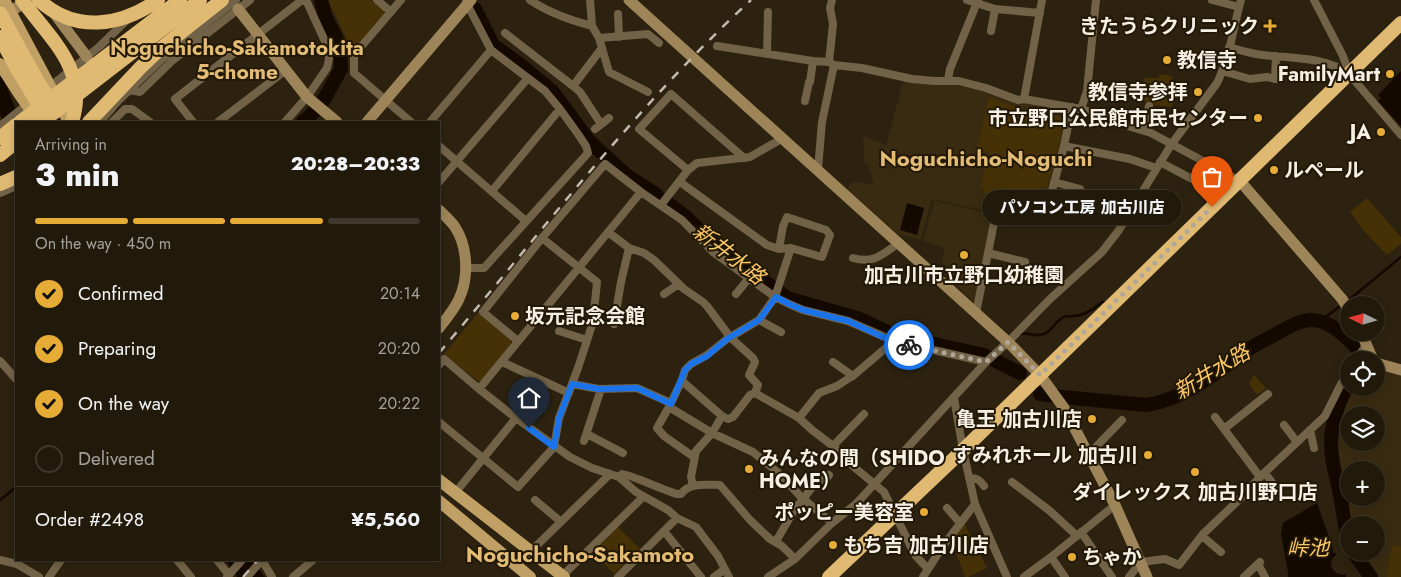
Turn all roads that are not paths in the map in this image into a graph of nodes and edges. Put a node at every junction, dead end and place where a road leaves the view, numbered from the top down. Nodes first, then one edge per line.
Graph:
1 (22, 0) edge
2 (31, 0) edge
3 (39, 0) edge
4 (44, 0) edge
5 (148, 0) edge
6 (158, 0) edge
7 (180, 0) edge
8 (200, 0) edge
9 (222, 0) edge
10 (250, 0) edge
11 (304, 0) edge
12 (378, 0) edge
13 (401, 0) edge
14 (530, 0) edge
15 (590, 0) edge
16 (629, 0) edge
17 (832, 0) edge
18 (967, 0) edge
19 (1042, 0) edge
20 (1096, 0) edge
21 (1212, 0) edge
22 (1314, 0) edge
23 (468, 1) edge
24 (978, 2) edge
25 (1240, 4) edge
26 (237, 5) edge
27 (3, 8) edge
28 (995, 8) junction
29 (391, 12) junction
30 (768, 12) dead end
31 (1040, 13) junction
32 (618, 14) dead end
33 (1401, 23) edge
34 (592, 26) junction
35 (991, 32) dead end
36 (505, 33) dead end
37 (258, 34) junction
38 (0, 37) edge
39 (619, 37) junction
40 (599, 38) junction
41 (658, 43) dead end
42 (718, 46) dead end
43 (602, 48) junction
44 (1230, 48) junction
45 (491, 50) junction
46 (768, 54) junction
47 (1276, 56) junction
48 (86, 58) junction
49 (813, 61) junction
50 (0, 64) edge
51 (832, 64) junction
52 (286, 70) junction
53 (1222, 71) junction
54 (1349, 74) junction
55 (528, 78) junction
56 (948, 80) junction
57 (573, 86) junction
58 (648, 92) dead end
59 (307, 97) junction
60 (1024, 99) junction
61 (385, 100) junction
62 (805, 101) dead end
63 (1149, 106) dead end
64 (1072, 107) junction
65 (560, 109) junction
66 (1081, 109) junction
67 (609, 118) dead end
68 (30, 119) edge
69 (49, 121) edge
70 (67, 121) edge
71 (69, 121) edge
72 (90, 121) edge
73 (101, 121) edge
74 (113, 121) edge
75 (149, 121) edge
76 (192, 121) edge
77 (219, 121) edge
78 (287, 121) edge
79 (336, 121) edge
80 (368, 121) edge
81 (410, 121) edge
82 (431, 121) edge
83 (15, 122) edge
84 (0, 125) edge
85 (15, 126) edge
86 (0, 130) edge
87 (1142, 130) junction
88 (1401, 135) edge
89 (0, 138) edge
90 (783, 138) junction
91 (15, 140) edge
92 (15, 142) edge
93 (1171, 145) junction
94 (1064, 146) junction
95 (440, 147) edge
96 (2, 153) edge
97 (744, 158) junction
98 (456, 160) junction
99 (1158, 165) junction
100 (818, 169) junction
101 (688, 170) junction
102 (15, 177) edge
103 (1240, 180) junction
104 (440, 181) edge
105 (680, 182) junction
106 (1054, 182) junction
107 (0, 184) edge
108 (15, 186) edge
109 (1080, 189) dead end
110 (492, 191) junction
111 (641, 192) junction
112 (0, 193) edge
113 (1224, 196) junction
114 (661, 205) junction
115 (440, 211) edge
116 (526, 221) junction
117 (608, 232) junction
118 (542, 238) junction
119 (899, 243) junction
120 (629, 248) junction
121 (791, 248) junction
122 (779, 249) junction
123 (988, 253) junction
124 (854, 258) dead end
125 (862, 260) junction
126 (1025, 262) dead end
127 (579, 267) junction
128 (466, 268) junction
129 (862, 270) dead end
130 (749, 278) junction
131 (679, 284) junction
132 (664, 294) dead end
133 (736, 294) dead end
134 (776, 297) junction
135 (1340, 297) edge
136 (976, 313) junction
137 (759, 320) junction
138 (614, 324) dead end
139 (440, 327) edge
140 (559, 331) dead end
141 (781, 332) dead end
142 (730, 337) junction
143 (587, 340) junction
144 (518, 341) junction
145 (1365, 341) edge
146 (894, 342) junction
147 (1008, 342) junction
148 (1366, 344) junction
149 (1362, 351) edge
150 (1369, 351) edge
151 (441, 359) edge
152 (0, 361) edge
153 (502, 362) junction
154 (833, 362) dead end
155 (986, 362) junction
156 (1385, 366) edge
157 (1401, 370) edge
158 (1040, 375) junction
159 (853, 376) junction
160 (15, 378) edge
161 (682, 381) junction
162 (572, 384) junction
163 (1340, 386) edge
164 (479, 389) junction
165 (601, 389) junction
166 (569, 393) junction
167 (755, 393) junction
168 (1268, 394) dead end
169 (954, 398) junction
170 (670, 405) junction
171 (864, 414) dead end
172 (722, 416) junction
173 (1215, 417) dead end
174 (516, 418) junction
175 (799, 418) junction
176 (1122, 420) dead end
177 (440, 423) edge
178 (1284, 425) dead end
179 (1224, 428) junction
180 (1310, 430) junction
181 (712, 433) junction
182 (1297, 442) junction
183 (834, 446) junction
184 (554, 447) junction
185 (1314, 448) dead end
186 (963, 450) junction
187 (623, 453) dead end
188 (1089, 454) junction
189 (694, 455) junction
190 (484, 458) junction
191 (610, 474) junction
192 (829, 475) dead end
193 (618, 477) junction
194 (969, 478) junction
195 (1260, 478) junction
196 (440, 481) edge
197 (874, 484) junction
198 (1018, 484) dead end
199 (693, 486) junction
200 (984, 486) dead end
201 (1279, 492) dead end
202 (455, 493) junction
203 (644, 497) junction
204 (1264, 497) dead end
205 (803, 499) junction
206 (535, 500) dead end
207 (440, 502) edge
208 (974, 504) junction
209 (1115, 505) junction
210 (947, 508) dead end
211 (894, 515) junction
212 (677, 518) junction
213 (561, 522) junction
214 (832, 523) junction
215 (960, 523) junction
216 (664, 531) junction
217 (1079, 534) junction
218 (1202, 536) junction
219 (775, 541) junction
220 (530, 552) junction
221 (1221, 552) dead end
222 (1052, 557) junction
223 (795, 559) junction
224 (0, 560) edge
225 (60, 561) edge
226 (178, 561) edge
227 (219, 561) edge
228 (241, 561) edge
229 (261, 561) edge
230 (312, 561) edge
231 (1142, 562) junction
232 (725, 569) junction
233 (928, 570) junction
234 (228, 576) edge
235 (563, 576) edge
236 (39, 577) edge
237 (49, 577) edge
238 (191, 577) edge
239 (247, 577) edge
240 (272, 577) edge
241 (293, 577) edge
242 (530, 577) edge
243 (618, 577) edge
244 (701, 577) edge
245 (714, 577) edge
246 (729, 577) edge
247 (768, 577) edge
248 (829, 577) edge
249 (923, 577) edge
250 (1007, 577) edge
251 (1024, 577) edge
252 (1065, 577) edge
253 (1112, 577) edge
254 (1130, 577) edge
255 (1147, 577) edge
256 (1244, 577) edge
257 (1265, 577) edge

1 - 71 highway
2 - 27 street
3 - 6 highway
4 - 48 street
5 - 48 street
7 - 68 highway
8 - 68 highway
9 - 72 highway
10 - 26 street
11 - 37 street
11 - 59 street
12 - 29 street
13 - 29 street
14 - 34 street
15 - 34 street
16 - 90 street
17 - 51 street
18 - 24 street
19 - 31 street
20 - 66 street
21 - 25 street
22 - 54 street
23 - 45 street
23 - 61 street
24 - 28 street
24 - 56 street
25 - 44 street
26 - 37 street
26 - 73 street
27 - 70 highway
28 - 31 street
28 - 35 street
29 - 61 street
30 - 46 street
31 - 60 street
32 - 39 street
33 - 54 highway
34 - 40 street
36 - 57 street
37 - 52 street
37 - 76 street
38 - 69 highway
39 - 40 street
39 - 41 street
40 - 43 street
42 - 46 street
43 - 57 street
43 - 58 street
44 - 47 street
44 - 53 street
45 - 55 street
45 - 82 street
46 - 49 street
47 - 53 street
47 - 54 street
48 - 68 street
49 - 51 street
49 - 62 street
50 - 68 main road
51 - 56 street
51 - 100 street
52 - 59 street
52 - 77 street
53 - 93 street
54 - 88 street
54 - 103 highway
55 - 65 street
55 - 98 street
56 - 60 street
57 - 67 street
59 - 78 street
59 - 79 street
60 - 64 street
61 - 80 street
61 - 81 street
63 - 87 street
64 - 66 street
64 - 94 street
65 - 110 street
65 - 116 street
66 - 87 street
74 - 75 street
83 - 84 street
85 - 89 highway
86 - 91 highway
87 - 93 street
90 - 97 street
90 - 100 street
92 - 96 highway
93 - 99 street
93 - 103 street
94 - 99 street
94 - 106 street
95 - 98 street
97 - 101 street
97 - 101 street
98 - 104 street
98 - 110 street
99 - 113 street
99 - 147 street
100 - 119 street
101 - 105 street
102 - 107 highway
103 - 113 highway
103 - 135 street
105 - 114 street
105 - 122 street
106 - 109 street
106 - 123 street
108 - 112 street
110 - 116 street
111 - 114 street
111 - 117 street
111 - 118 street
113 - 158 highway
114 - 130 street
115 - 128 street
116 - 128 street
117 - 120 street
117 - 127 street
118 - 127 street
118 - 144 street
119 - 125 street
119 - 136 street
120 - 131 street
120 - 138 street
121 - 122 street
121 - 122 street
121 - 134 street
123 - 126 street
123 - 136 street
124 - 125 street
125 - 129 street
127 - 143 street
127 - 144 street
128 - 139 street
130 - 133 street
130 - 134 street
131 - 132 street
131 - 142 street
134 - 137 street
134 - 146 street
136 - 147 street
137 - 141 street
137 - 142 street
140 - 143 street
142 - 161 street
142 - 167 street
143 - 162 street
144 - 153 street
145 - 148 street
146 - 155 street
146 - 159 street
147 - 155 street
147 - 158 street
148 - 149 street
148 - 150 street
151 - 164 street
152 - 160 street
153 - 164 street
153 - 166 street
154 - 159 street
155 - 169 street
156 - 157 street
158 - 186 highway
158 - 188 street
159 - 175 street
161 - 170 street
161 - 172 street
162 - 165 street
162 - 166 street
163 - 180 street
164 - 174 street
165 - 170 street
165 - 187 street
166 - 184 street
167 - 172 street
167 - 175 street
168 - 179 street
169 - 186 street
169 - 197 street
170 - 181 street
170 - 189 street
171 - 183 street
172 - 181 street
173 - 179 street
174 - 184 street
174 - 190 street
175 - 183 street
176 - 188 street
177 - 190 street
178 - 182 street
179 - 195 street
180 - 182 street
180 - 185 street
181 - 189 street
181 - 205 street
182 - 195 street
183 - 197 street
184 - 190 street
184 - 191 street
186 - 194 street
186 - 211 highway
188 - 209 street
189 - 199 street
190 - 202 street
191 - 193 street
191 - 213 street
192 - 205 street
193 - 199 street
193 - 203 street
194 - 200 street
194 - 208 street
195 - 201 street
195 - 204 street
195 - 218 street
196 - 202 main road
197 - 211 street
197 - 214 street
198 - 217 street
199 - 219 street
202 - 220 main road
203 - 212 street
203 - 235 street
205 - 214 street
205 - 219 street
206 - 213 street
207 - 242 main road
208 - 215 street
208 - 250 street
209 - 217 street
209 - 231 street
210 - 215 street
211 - 233 street
211 - 248 highway
212 - 216 street
212 - 232 street
213 - 220 street
214 - 223 street
215 - 233 street
216 - 243 street
216 - 244 street
217 - 222 street
217 - 253 street
218 - 221 street
218 - 231 street
219 - 223 street
220 - 235 main road
222 - 251 street
222 - 252 street
223 - 247 street
224 - 236 street
225 - 237 street
226 - 238 street
227 - 234 street
228 - 234 street
229 - 239 street
229 - 240 street
230 - 241 street
231 - 254 street
231 - 255 street
232 - 245 street
232 - 246 street
233 - 249 street
256 - 257 street

